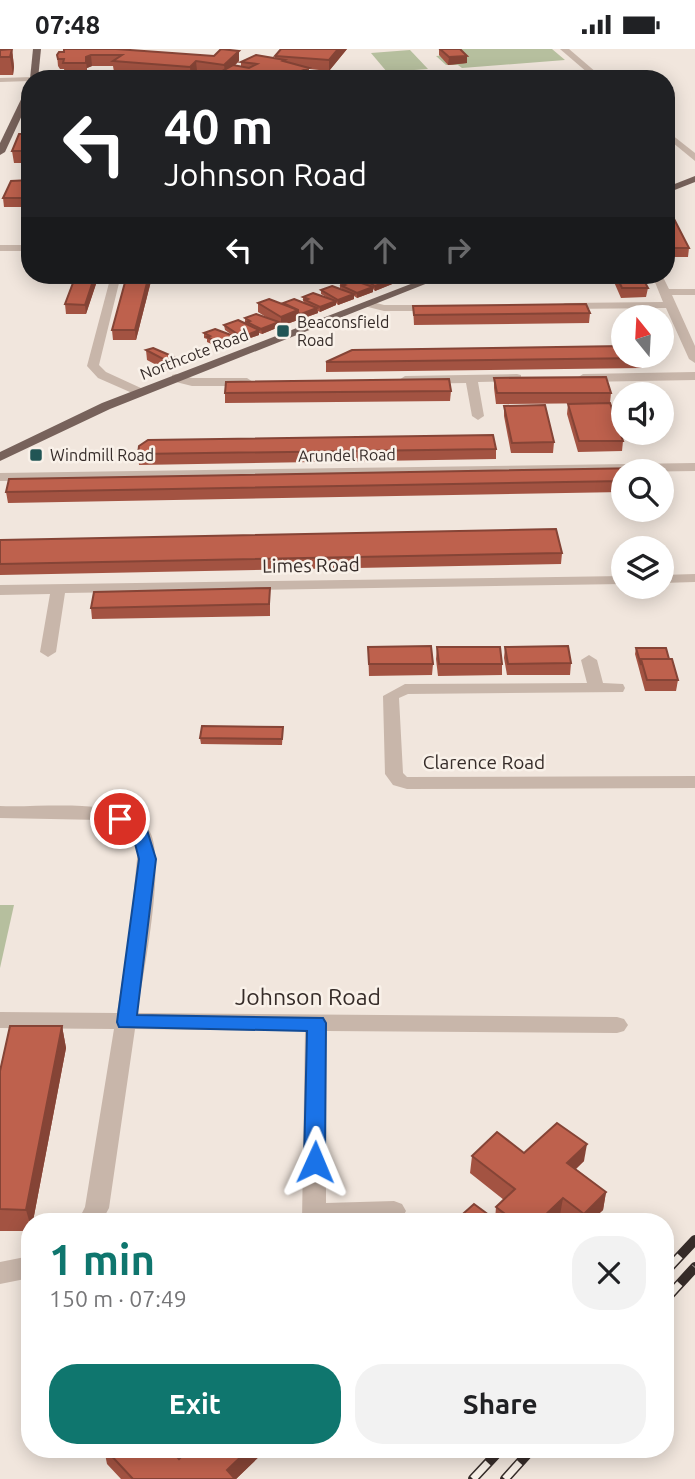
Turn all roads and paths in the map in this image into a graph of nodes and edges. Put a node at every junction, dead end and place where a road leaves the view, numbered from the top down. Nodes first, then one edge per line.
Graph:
1 (37, 49) edge
2 (564, 49) edge
3 (34, 70) edge
4 (589, 70) edge
5 (21, 79) edge
6 (0, 80) edge
7 (21, 108) edge
8 (675, 141) edge
9 (0, 152) edge
10 (695, 158) edge
11 (694, 180) edge
12 (675, 187) edge
13 (0, 248) edge
14 (21, 248) edge
15 (114, 284) edge
16 (419, 284) edge
17 (661, 284) edge
18 (665, 292) junction
19 (695, 292) edge
20 (368, 304) junction
21 (670, 305) edge
22 (558, 306) edge
23 (611, 306) edge
24 (446, 308) edge
25 (674, 314) edge
26 (695, 359) edge
27 (695, 376) edge
28 (176, 378) junction
29 (537, 378) edge
30 (563, 378) edge
31 (471, 379) junction
32 (391, 380) edge
33 (259, 382) edge
34 (139, 393) junction
35 (478, 416) dead end
36 (0, 457) edge
37 (695, 467) edge
38 (0, 477) edge
39 (695, 578) edge
40 (674, 579) edge
41 (611, 580) edge
42 (58, 589) junction
43 (0, 590) edge
44 (48, 652) dead end
45 (589, 660) dead end
46 (596, 688) junction
47 (617, 688) dead end
48 (695, 782) edge
49 (0, 812) edge
50 (0, 1020) edge
51 (126, 1022) junction
52 (316, 1023) junction
53 (617, 1025) dead end
54 (394, 1211) dead end
55 (94, 1213) edge
56 (314, 1213) edge
57 (371, 1213) edge
58 (21, 1269) edge
59 (0, 1273) edge

1 - 3 main road
2 - 4 street
5 - 6 street
7 - 9 main road
8 - 10 street
11 - 12 main road
13 - 14 street
15 - 34 street
16 - 20 main road, Northcote Road
17 - 18 street
18 - 19 street
18 - 21 street
20 - 24 street
20 - 28 main road, Northcote Road
22 - 23 street
25 - 26 street
27 - 30 street
28 - 33 street
28 - 34 main road, Northcote Road
29 - 31 street
31 - 32 street
31 - 35 street
34 - 36 main road, Northcote Road
37 - 38 street, Arundel Road
39 - 40 street
41 - 42 street, Limes Road
42 - 43 street, Limes Road
42 - 44 street
45 - 46 street
46 - 47 street, Clarence Road
46 - 48 street, Clarence Road
49 - 51 street
50 - 51 street, Johnson Road
51 - 52 street, Johnson Road
51 - 55 street
52 - 53 street, Johnson Road
52 - 56 street
54 - 57 street
58 - 59 street

